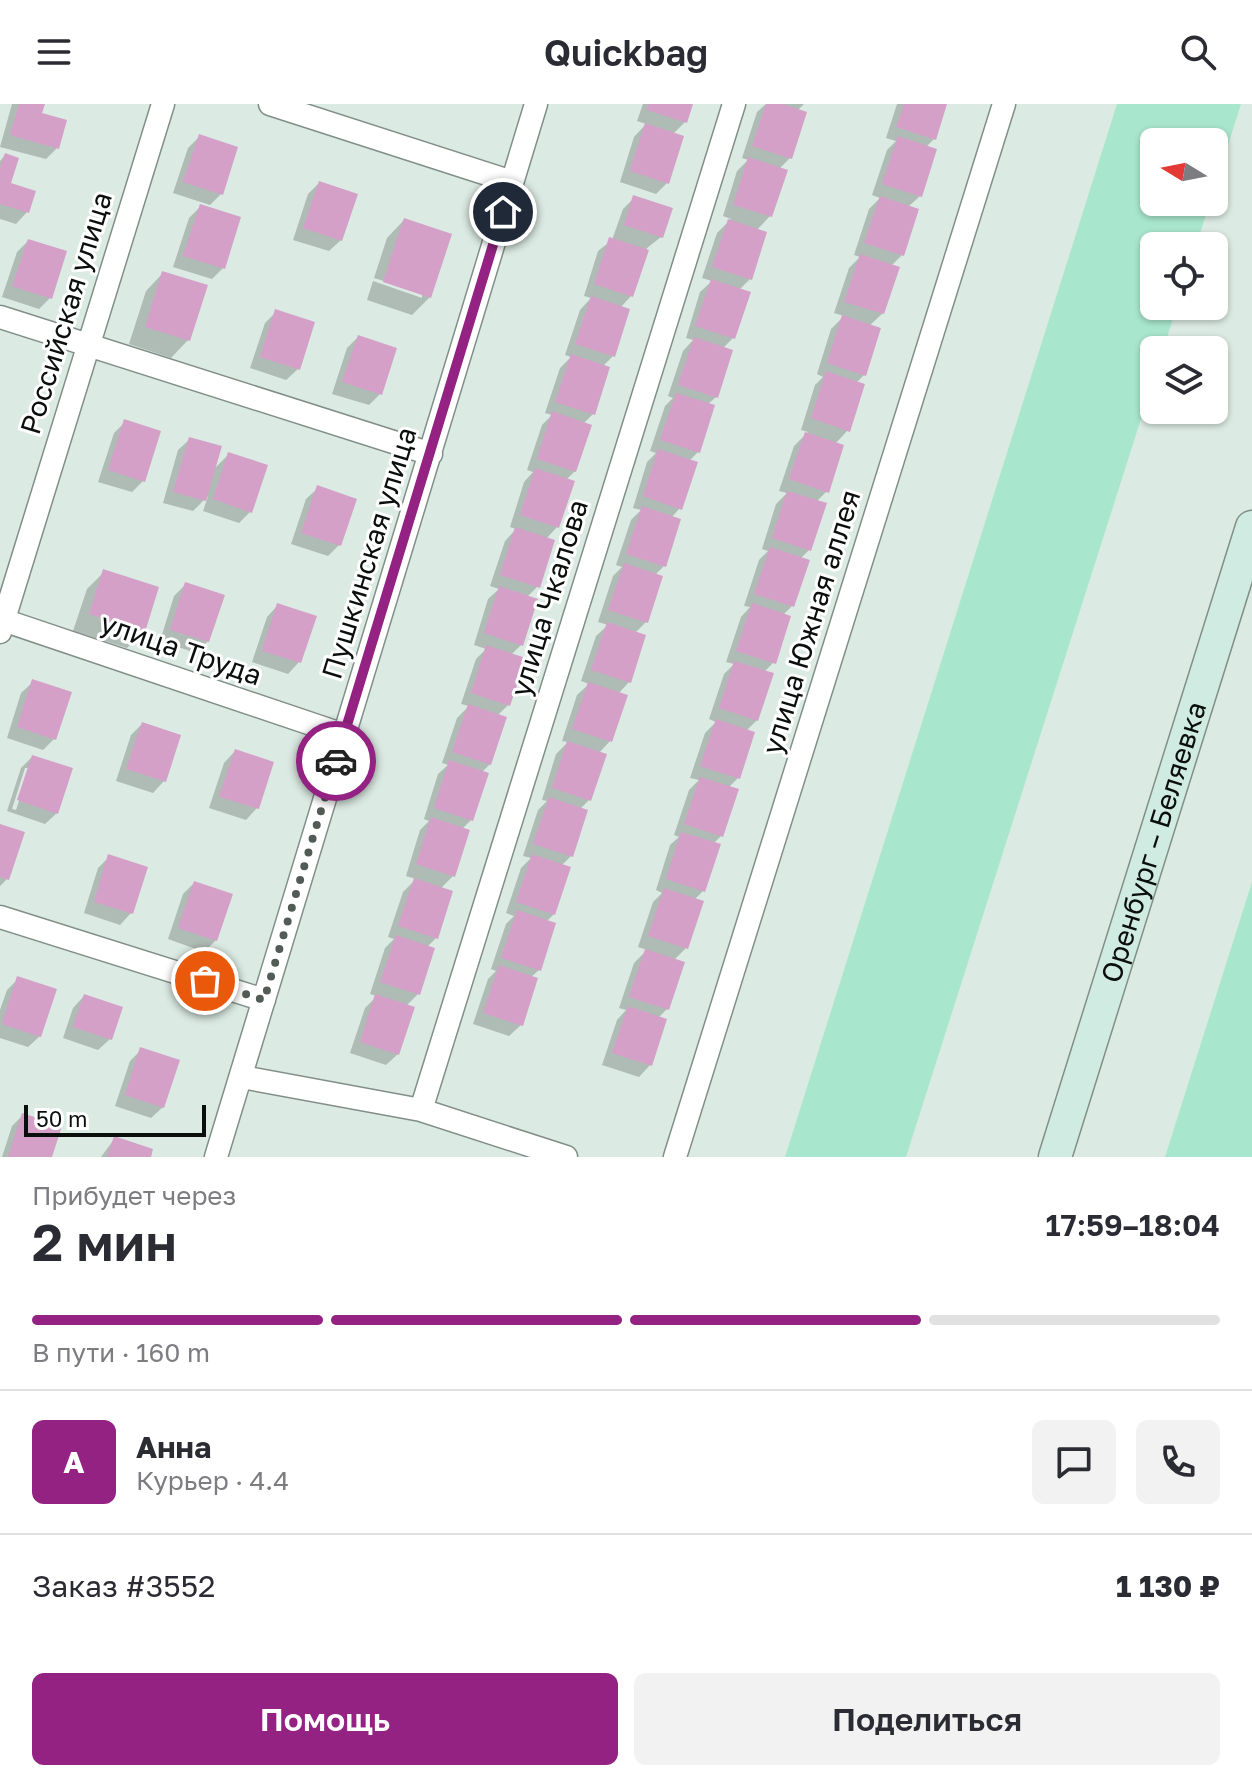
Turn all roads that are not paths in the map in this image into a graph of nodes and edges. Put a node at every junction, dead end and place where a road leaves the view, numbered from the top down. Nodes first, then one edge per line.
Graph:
1 (163, 104) edge
2 (270, 104) edge
3 (536, 104) edge
4 (734, 104) edge
5 (1004, 104) edge
6 (512, 182) junction
7 (0, 317) edge
8 (87, 344) junction
9 (431, 454) junction
10 (1252, 527) edge
11 (1, 624) edge
12 (344, 735) junction
13 (0, 917) edge
14 (264, 1000) junction
15 (242, 1077) junction
16 (421, 1110) junction
17 (216, 1157) edge
18 (566, 1157) edge
19 (675, 1157) edge
20 (1055, 1157) edge

1 - 8 street, Российская улица
2 - 6 street
3 - 6 street, Пушкинская улица
4 - 16 street, улица Чкалова
5 - 19 street, улица Южная аллея
6 - 9 street, Пушкинская улица
7 - 8 street
8 - 9 street
8 - 11 street, Российская улица
9 - 12 street, Пушкинская улица
10 - 20 main road, Оренбург – Беляевка
11 - 12 street, улица Труда
12 - 14 street, Пушкинская улица
13 - 14 street
14 - 15 street, Пушкинская улица
15 - 16 street
15 - 17 street, Пушкинская улица
16 - 18 street

